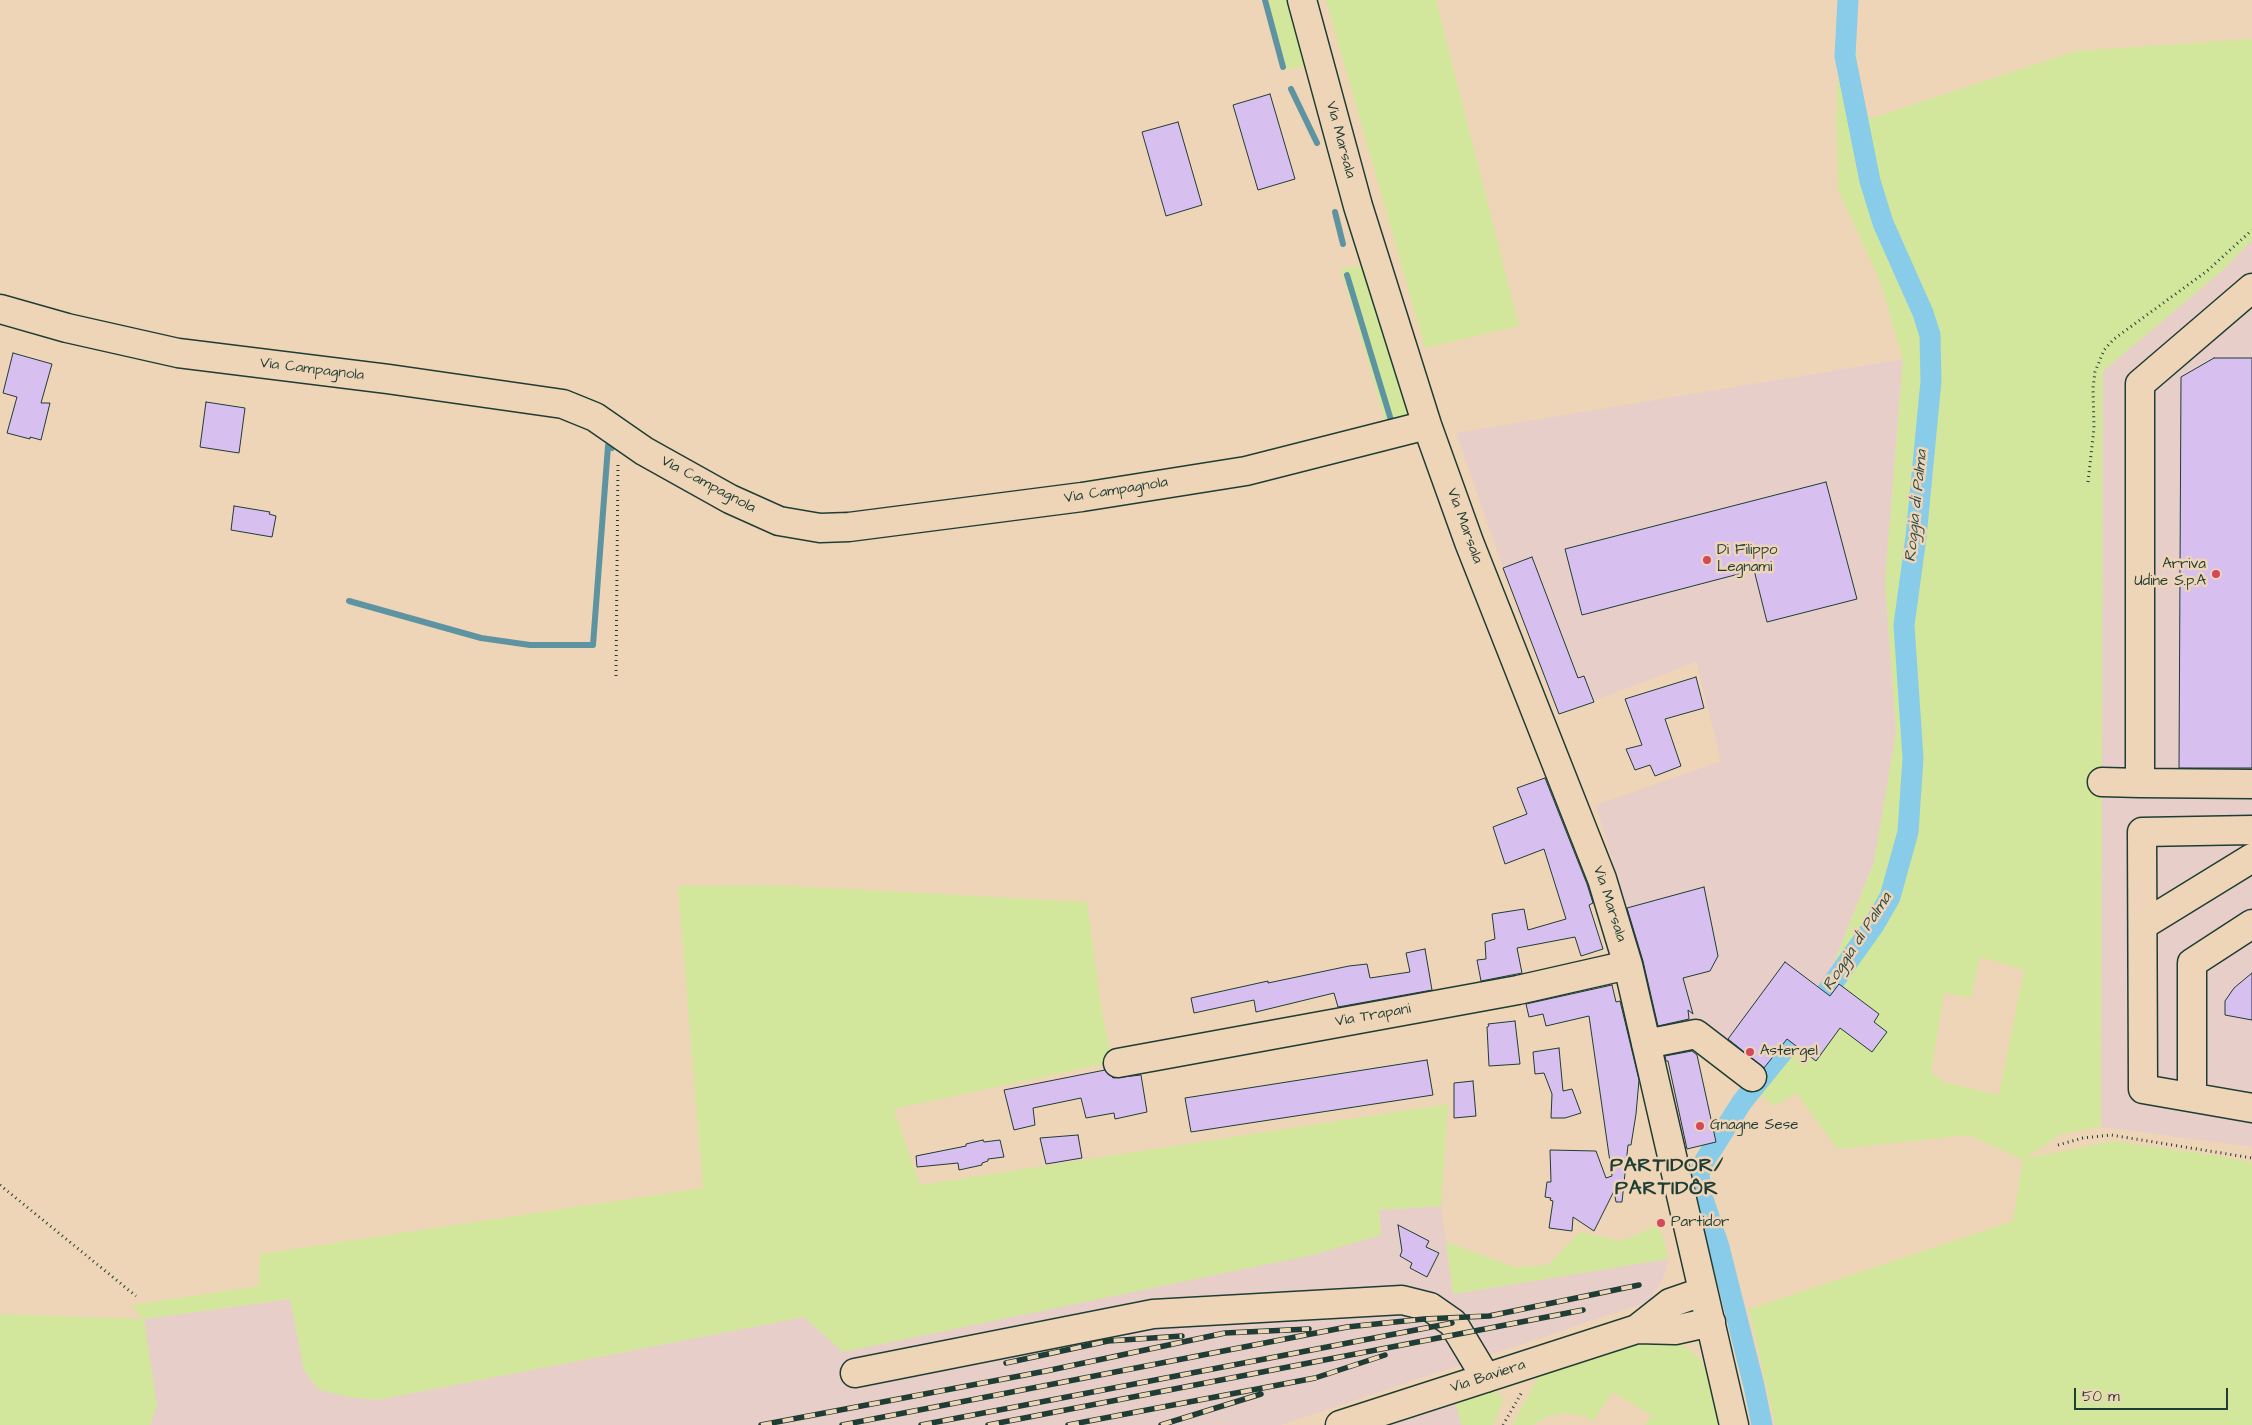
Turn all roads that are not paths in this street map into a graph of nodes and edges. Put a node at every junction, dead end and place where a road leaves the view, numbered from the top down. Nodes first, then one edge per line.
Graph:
1 (1302, 0) edge
2 (2252, 288) edge
3 (0, 309) edge
4 (1427, 425) junction
5 (2102, 782) dead end
6 (2140, 783) junction
7 (2252, 784) edge
8 (2252, 830) edge
9 (2252, 858) edge
10 (2252, 924) edge
11 (2143, 926) junction
12 (1628, 965) junction
13 (1646, 1044) junction
14 (1118, 1063) dead end
15 (1752, 1078) dead end
16 (2192, 1096) junction
17 (2252, 1108) edge
18 (1702, 1292) junction
19 (1711, 1322) junction
20 (1637, 1329) junction
21 (855, 1373) dead end
22 (1486, 1378) junction
23 (1340, 1425) edge
24 (1734, 1425) edge

1 - 4 street, Via Marsala
2 - 6 street
3 - 4 street, Via Campagnola
4 - 12 street, Via Marsala
5 - 6 street
6 - 7 street
8 - 11 street
9 - 11 street
10 - 16 street
11 - 16 street
12 - 13 street, Via Marsala
12 - 14 street, Via Trapani
13 - 15 street
13 - 18 street, Via Marsala
16 - 17 street
18 - 19 street, Via Marsala
18 - 20 street, Via Baviera
19 - 20 street, Via Baviera
19 - 24 street, Via Marsala
20 - 22 street, Via Baviera
21 - 22 street
22 - 23 street, Via Baviera

